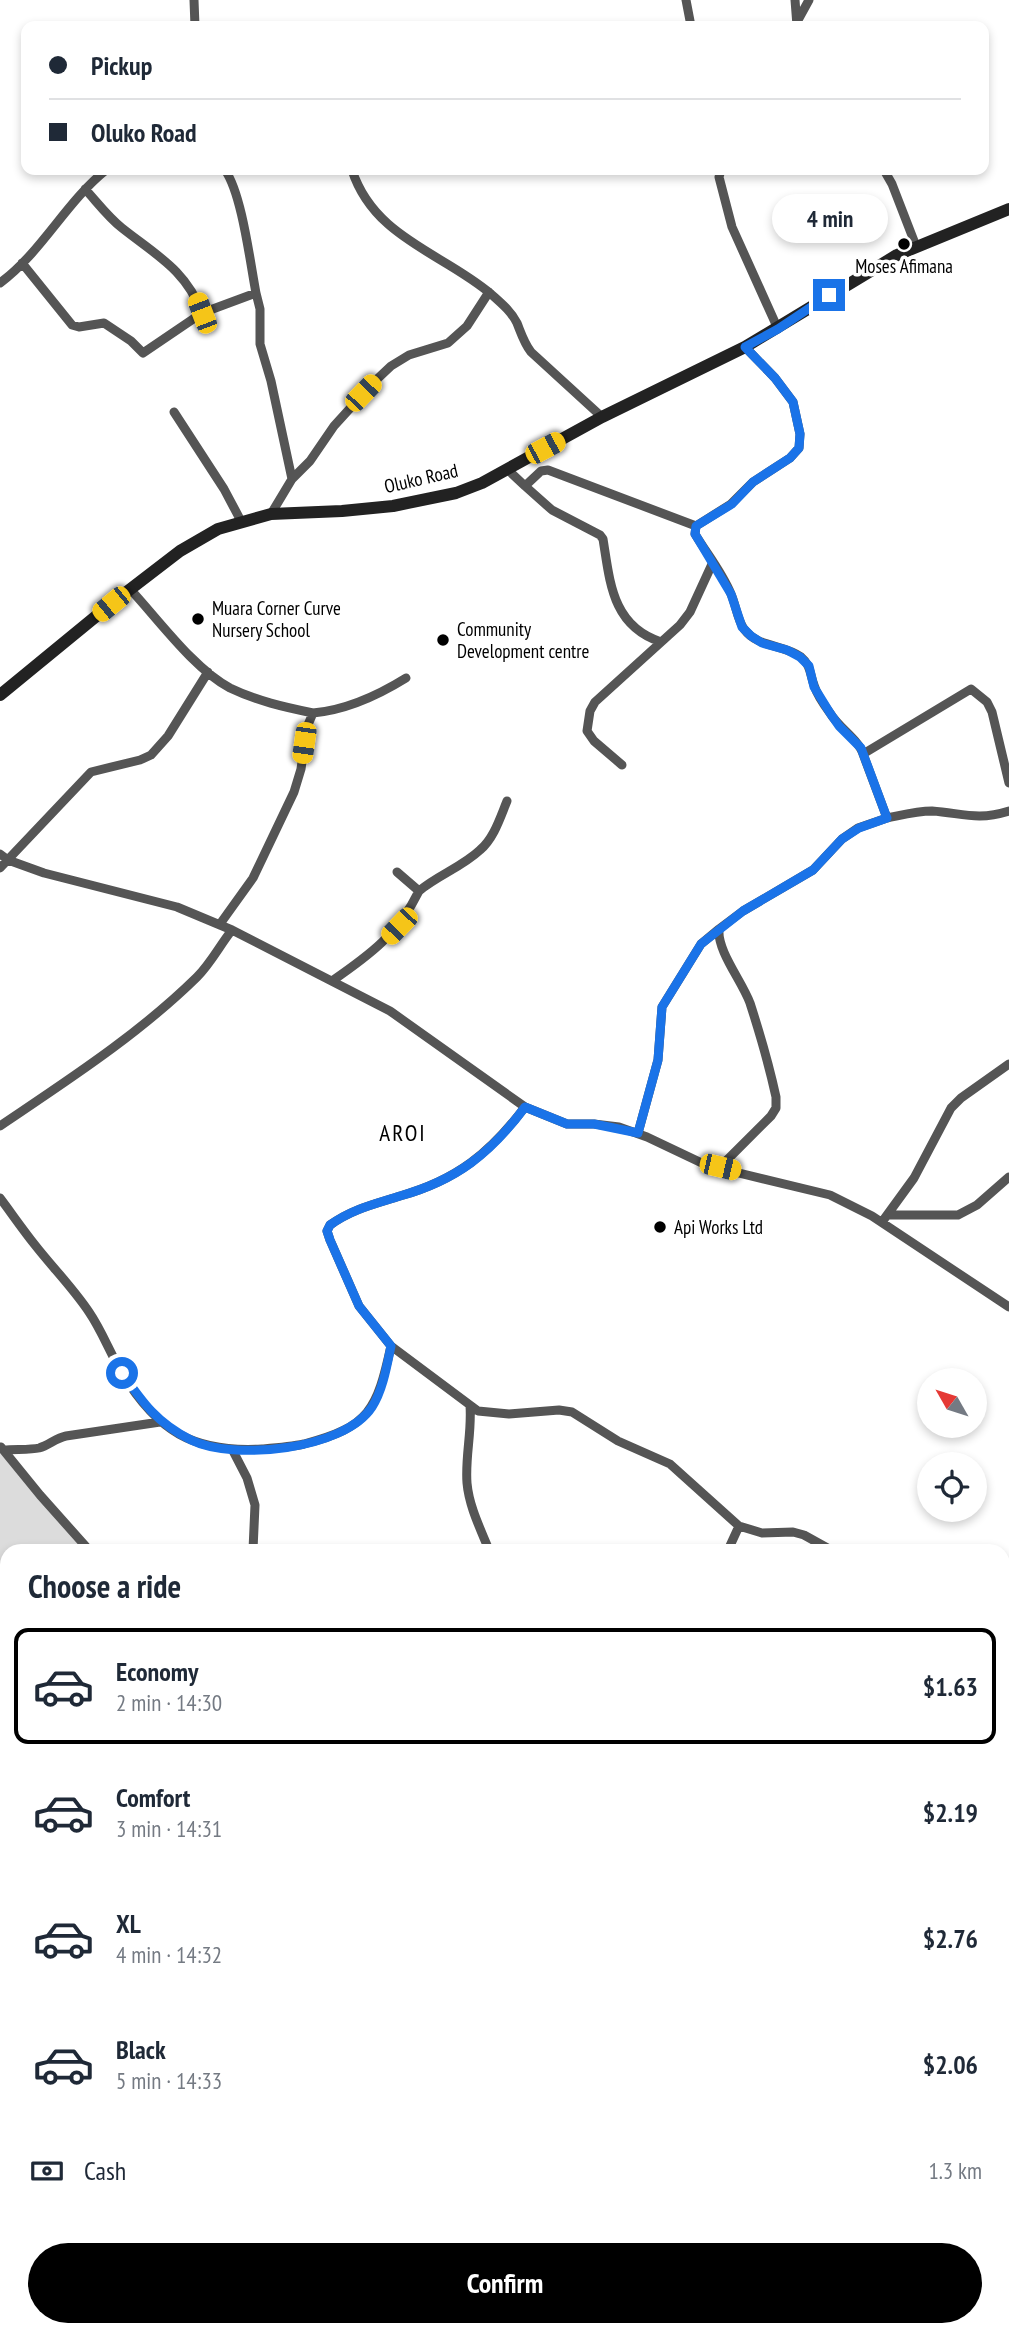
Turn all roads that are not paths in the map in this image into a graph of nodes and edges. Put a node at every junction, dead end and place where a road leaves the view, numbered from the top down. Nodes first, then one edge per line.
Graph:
1 (194, 0) edge
2 (686, 0) edge
3 (795, 0) edge
4 (809, 0) edge
5 (195, 21) edge
6 (690, 21) edge
7 (797, 21) edge
8 (798, 21) edge
9 (100, 175) edge
10 (227, 175) edge
11 (354, 175) edge
12 (720, 175) edge
13 (887, 175) edge
14 (85, 189) junction
15 (1009, 209) edge
16 (916, 246) junction
17 (22, 262) junction
18 (0, 282) edge
19 (489, 292) junction
20 (256, 293) junction
21 (202, 313) junction
22 (778, 329) junction
23 (745, 347) junction
24 (174, 412) dead end
25 (602, 418) junction
26 (507, 469) junction
27 (292, 480) junction
28 (525, 486) junction
29 (271, 514) junction
30 (242, 521) junction
31 (696, 526) junction
32 (713, 562) junction
33 (130, 589) junction
34 (661, 642) junction
35 (208, 673) junction
36 (406, 678) dead end
37 (0, 695) edge
38 (313, 713) junction
39 (863, 754) junction
40 (622, 765) dead end
41 (1009, 783) edge
42 (507, 802) dead end
43 (1009, 811) edge
44 (887, 818) junction
45 (4, 857) edge
46 (0, 868) edge
47 (397, 872) dead end
48 (419, 891) junction
49 (220, 924) junction
50 (719, 929) junction
51 (232, 930) junction
52 (332, 981) junction
53 (1009, 1064) edge
54 (525, 1107) junction
55 (0, 1126) edge
56 (638, 1133) junction
57 (720, 1167) junction
58 (1009, 1177) edge
59 (0, 1198) edge
60 (884, 1218) junction
61 (1009, 1307) edge
62 (391, 1346) junction
63 (470, 1406) junction
64 (160, 1422) junction
65 (2, 1448) edge
66 (232, 1449) junction
67 (739, 1525) junction
68 (84, 1544) edge
69 (253, 1544) edge
70 (487, 1544) edge
71 (731, 1544) edge
72 (820, 1544) edge

1 - 5 street
2 - 6 street
3 - 7 street
4 - 8 street
9 - 14 street
10 - 20 street
11 - 19 street
12 - 22 street
13 - 16 street
14 - 17 street
14 - 21 street
15 - 16 main road, Oluko Road
16 - 22 main road, Oluko Road
17 - 18 street
17 - 21 street
19 - 25 street
19 - 27 street
20 - 21 street
20 - 27 street
22 - 23 main road, Oluko Road
23 - 25 main road, Oluko Road
23 - 31 street
24 - 30 street
25 - 26 main road, Oluko Road
26 - 28 street
26 - 29 main road, Oluko Road
27 - 29 street
28 - 31 street
28 - 34 street
29 - 30 main road, Oluko Road
30 - 33 main road, Oluko Road
31 - 32 street
32 - 34 street
32 - 39 street
33 - 35 street
33 - 37 main road, Oluko Road
34 - 40 street
35 - 38 street
35 - 45 street
36 - 38 street
38 - 49 street
39 - 41 street
39 - 44 street
42 - 48 street
43 - 44 street
44 - 50 street
45 - 46 street
45 - 49 street
47 - 48 street
48 - 52 street
49 - 51 street
50 - 56 street
50 - 57 street
51 - 52 street
51 - 55 street
52 - 54 street
53 - 60 street
54 - 56 street
54 - 62 street
56 - 57 street
57 - 60 street
58 - 60 street
59 - 64 street
60 - 61 street
62 - 63 street
62 - 66 street
63 - 67 street
63 - 70 street
64 - 65 street
64 - 66 street
65 - 68 street
66 - 69 street
67 - 71 street
67 - 72 street

